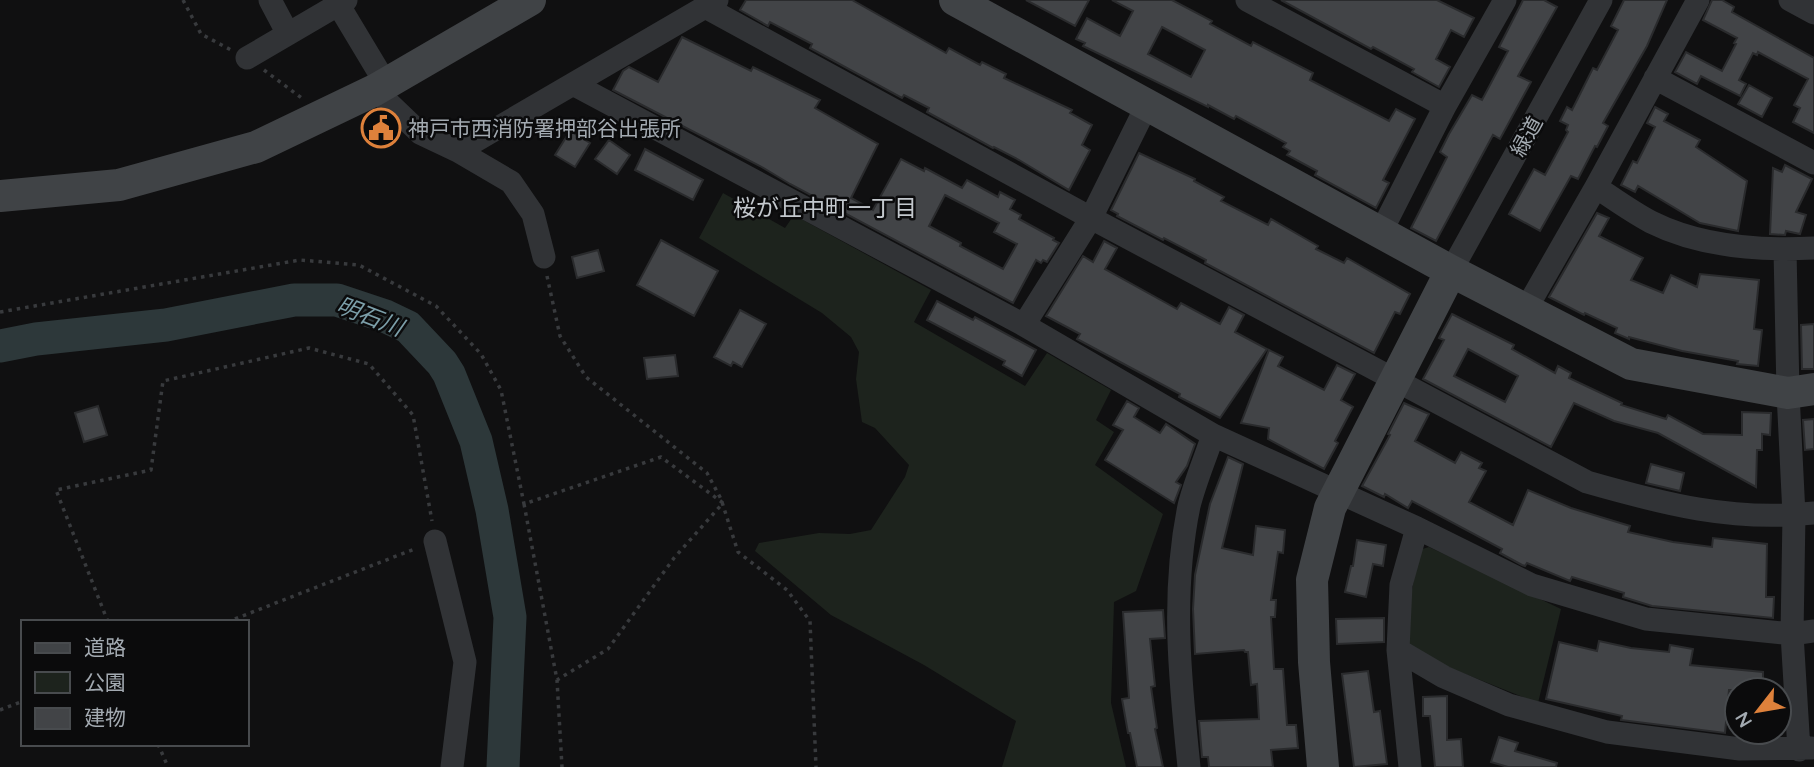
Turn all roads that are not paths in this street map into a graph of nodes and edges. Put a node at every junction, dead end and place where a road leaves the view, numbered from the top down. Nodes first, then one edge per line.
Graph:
1 (270, 0) edge
2 (530, 0) edge
3 (954, 0) edge
4 (1247, 0) edge
5 (1505, 0) edge
6 (1601, 0) edge
7 (1698, 0) edge
8 (1790, 0) edge
9 (342, 2) edge
10 (711, 4) edge
11 (1814, 13) edge
12 (288, 33) junction
13 (247, 58) dead end
14 (1655, 78) junction
15 (573, 84) junction
16 (380, 87) junction
17 (1146, 105) junction
18 (1445, 106) junction
19 (458, 151) junction
20 (1814, 163) edge
21 (1595, 187) junction
22 (0, 196) edge
23 (1091, 218) junction
24 (1381, 232) junction
25 (1814, 248) edge
26 (1785, 250) junction
27 (544, 257) road end
28 (1451, 271) junction
29 (1525, 309) junction
30 (1024, 325) junction
31 (1395, 382) junction
32 (1801, 391) edge
33 (1213, 435) junction
34 (1338, 492) junction
35 (1804, 514) edge
36 (1417, 528) junction
37 (435, 541) road end
38 (1803, 633) edge
39 (1398, 650) junction
40 (1806, 749) edge
41 (452, 767) edge
42 (1189, 767) edge
43 (1324, 767) edge
44 (1410, 767) edge

1 - 12 street
2 - 16 street
3 - 17 street
4 - 18 street
5 - 18 street
6 - 28 street, 緑道
7 - 14 street
8 - 11 street
9 - 12 street
9 - 16 street
10 - 15 street
10 - 23 street
12 - 13 street
14 - 20 street
14 - 21 street
15 - 19 street
15 - 30 street
16 - 19 street
16 - 22 street
17 - 23 street
17 - 24 street
18 - 24 street
19 - 27 street
21 - 26 street
21 - 29 street
23 - 30 street
23 - 31 street
24 - 28 street
25 - 26 street
26 - 32 street
28 - 29 street
28 - 31 street
29 - 32 street
30 - 33 street
31 - 34 street
31 - 35 street
32 - 35 street
33 - 34 street
33 - 42 street
34 - 36 street
34 - 43 street
35 - 38 street
36 - 38 street
36 - 39 street
37 - 41 street
38 - 40 street
39 - 40 street
39 - 44 street

